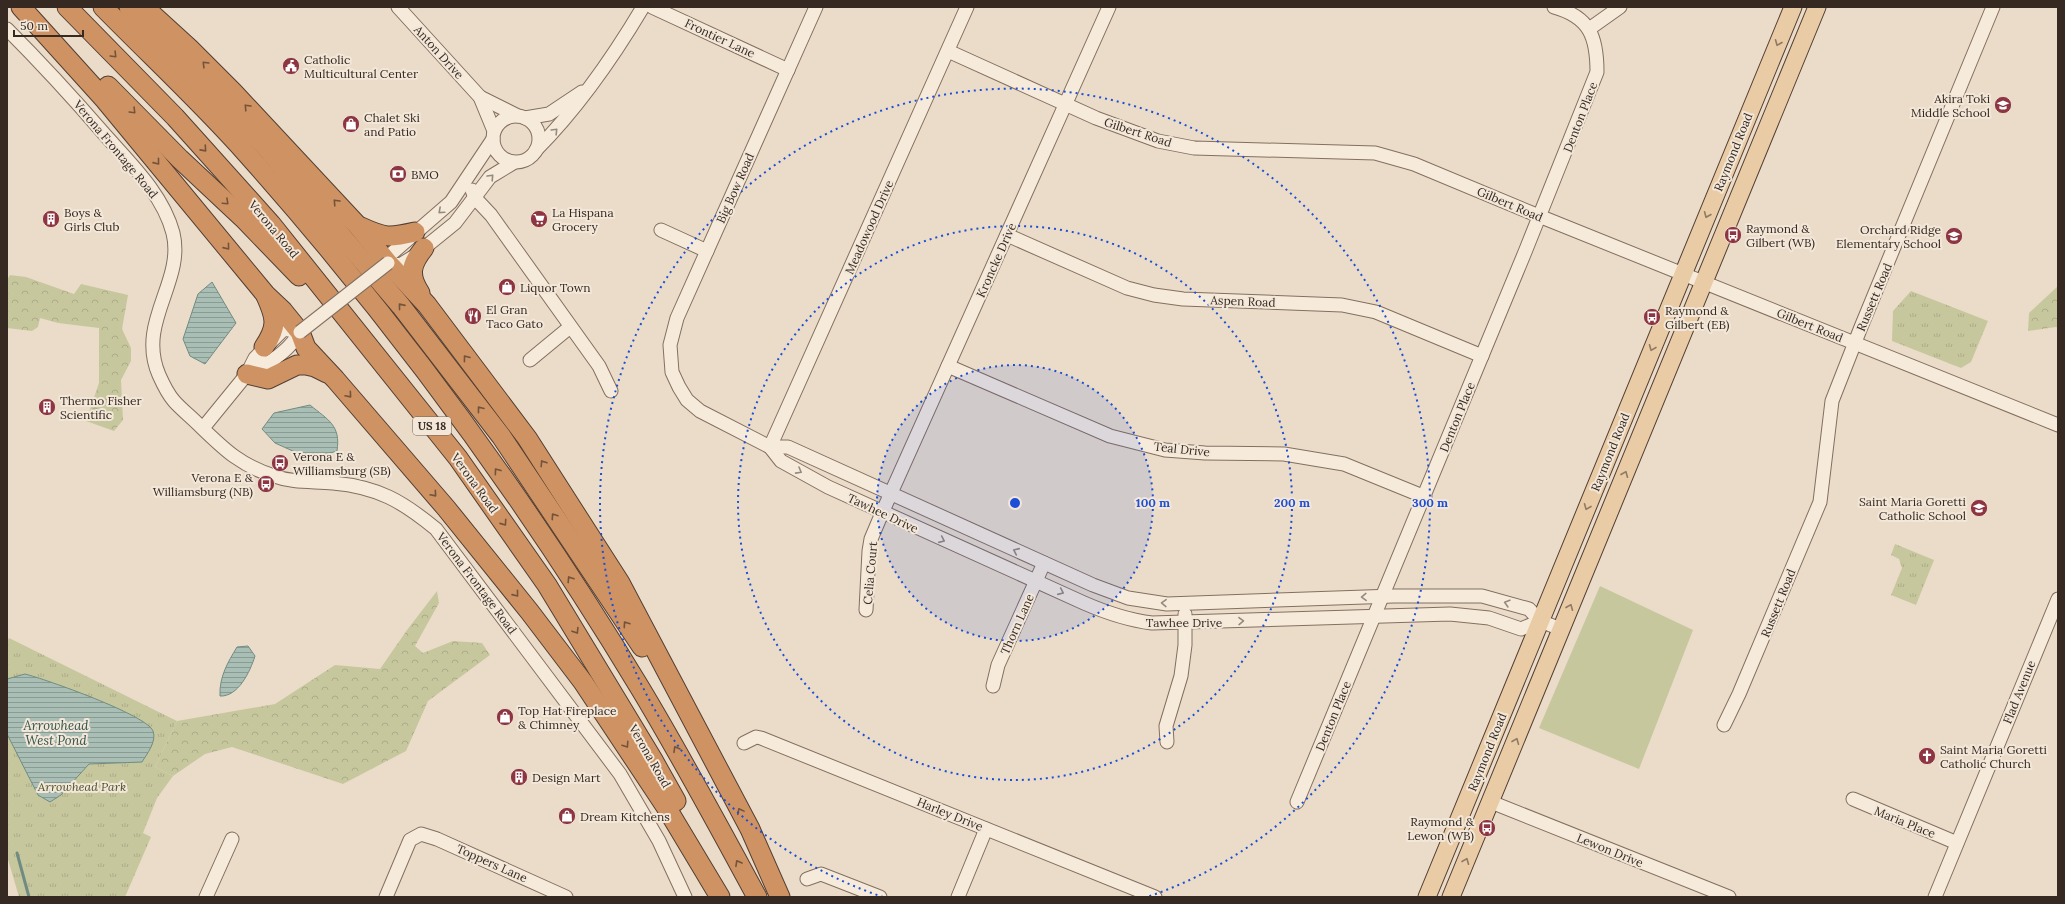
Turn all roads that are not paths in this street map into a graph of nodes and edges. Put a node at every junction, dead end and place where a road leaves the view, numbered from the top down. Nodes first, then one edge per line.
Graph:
1 (21, 7) edge
2 (24, 7) edge
3 (67, 7) edge
4 (103, 7) edge
5 (129, 7) edge
6 (144, 7) edge
7 (398, 7) edge
8 (642, 7) edge
9 (652, 7) edge
10 (816, 7) edge
11 (967, 7) edge
12 (1109, 7) edge
13 (1554, 7) edge
14 (1620, 7) edge
15 (1793, 7) edge
16 (1817, 7) edge
17 (1993, 7) edge
18 (7, 29) edge
19 (1590, 29) junction
20 (948, 51) junction
21 (788, 70) junction
22 (594, 81) junction
23 (480, 97) junction
24 (1066, 104) junction
25 (522, 117) junction
26 (492, 140) junction
27 (536, 150) junction
28 (513, 163) junction
29 (475, 198) junction
30 (1539, 216) junction
31 (358, 226) junction
32 (661, 230) dead end
33 (1007, 235) junction
34 (420, 240) junction
35 (707, 251) junction
36 (388, 263) junction
37 (1683, 273) junction
38 (1705, 282) junction
39 (266, 295) junction
40 (426, 305) junction
41 (570, 327) junction
42 (300, 332) junction
43 (1854, 344) junction
44 (264, 347) junction
45 (1482, 356) junction
46 (530, 360) dead end
47 (948, 366) junction
48 (672, 372) joint
49 (247, 374) junction
50 (335, 379) junction
51 (612, 391) dead end
52 (414, 402) junction
53 (2058, 425) edge
54 (202, 428) junction
55 (770, 447) junction
56 (890, 494) junction
57 (1425, 497) junction
58 (882, 513) junction
59 (1044, 563) junction
60 (1035, 581) junction
61 (1382, 596) junction
62 (2058, 599) edge
63 (1186, 604) junction
64 (866, 610) dead end
65 (1373, 617) junction
66 (1540, 621) junction
67 (1185, 623) junction
68 (1561, 629) junction
69 (993, 686) dead end
70 (1724, 725) dead end
71 (694, 726) junction
72 (1167, 742) dead end
73 (744, 743) dead end
74 (1853, 799) dead end
75 (1298, 802) dead end
76 (1491, 802) junction
77 (986, 829) junction
78 (232, 838) dead end
79 (1957, 843) junction
80 (807, 879) dead end
81 (206, 897) edge
82 (386, 897) edge
83 (566, 897) edge
84 (684, 897) edge
85 (720, 897) edge
86 (725, 897) edge
87 (757, 897) edge
88 (780, 897) edge
89 (880, 897) edge
90 (958, 897) edge
91 (1155, 897) edge
92 (1427, 897) edge
93 (1452, 897) edge
94 (1729, 897) edge
95 (1935, 897) edge

1 -> 39 highway
2 -> 52 highway
3 -> 52 highway, Verona Road / US 18
87 -> 4 highway, Verona Road / US 18
71 -> 5 highway
31 -> 6 highway
7 - 23 street, Anton Drive
8 - 22 street
9 - 21 street, Frontier Lane
10 - 21 street, Big Bow Road
11 - 20 street, Meadowood Drive
12 - 24 street, Kroncke Drive
13 - 19 street
14 - 19 street
15 -> 37 main road, Raymond Road
16 - 38 main road, Raymond Road
17 - 43 street, Russett Road
18 - 54 street, Verona Frontage Road
19 - 30 street, Denton Place
20 - 24 street, Gilbert Road
20 - 55 street, Meadowood Drive
21 - 35 street, Big Bow Road
22 - 25 street
27 -> 22 street
23 - 25 street, Anton Drive
23 - 26 street, Anton Drive
24 - 30 street, Gilbert Road
24 - 33 street, Kroncke Drive
25 - 26 street
25 - 27 street
26 - 28 street
26 - 29 street
26 -> 34 street
27 - 28 street
29 -> 28 street
29 - 34 street
29 - 41 street
30 - 37 street, Gilbert Road
30 - 45 street, Denton Place
31 - 34 highway
31 - 36 highway
32 - 35 street
33 - 45 street, Aspen Road
33 - 47 street, Kroncke Drive
34 - 36 street
34 - 36 street
34 - 40 highway
35 - 48 street, Big Bow Road
36 - 40 highway
36 - 42 street, bridge
37 - 38 street, Gilbert Road
37 -> 66 main road, Raymond Road
38 - 43 street, Gilbert Road
68 -> 38 main road, Raymond Road
39 - 42 highway
39 - 44 highway
71 -> 40 highway
41 - 46 street
41 - 51 street
42 - 44 street
42 - 49 street
42 - 50 highway
43 - 53 street, Gilbert Road
43 - 70 street, Russett Road
44 - 49 street
45 - 57 street, Denton Place
47 - 56 street, Kroncke Drive
47 - 57 street, Teal Drive
48 - 55 street, Tawhee Drive
49 - 50 highway
49 - 54 street
50 -> 85 highway
52 -> 86 highway, Verona Road / US 18
54 - 84 street, Verona Frontage Road
55 - 56 street, Tawhee Drive
55 -> 58 street, Tawhee Drive
56 - 58 street, Kroncke Drive
59 -> 56 street, Tawhee Drive
57 - 61 street, Denton Place
58 -> 60 street, Tawhee Drive
58 - 64 street, Celia Court
59 - 60 street, Thorn Lane
63 -> 59 street, Tawhee Drive
60 -> 67 street, Tawhee Drive
60 - 69 street, Thorn Lane
61 -> 63 street, Tawhee Drive
61 - 65 street, Denton Place
66 -> 61 street, Tawhee Drive
62 - 79 street, Flad Avenue
63 - 67 street
65 - 66 street, Tawhee Drive
67 -> 65 street, Tawhee Drive
65 - 75 street, Denton Place
66 - 68 street, Tawhee Drive
66 - 92 main road, Raymond Road
67 - 72 street
76 -> 68 main road, Raymond Road
88 -> 71 highway
73 - 77 street, Harley Drive
74 - 79 street, Maria Place
93 -> 76 main road, Raymond Road
76 - 94 street, Lewon Drive
77 - 90 street
77 - 91 street, Harley Drive
78 - 81 street
79 - 95 street, Flad Avenue
80 - 89 street
82 - 83 street, Toppers Lane

